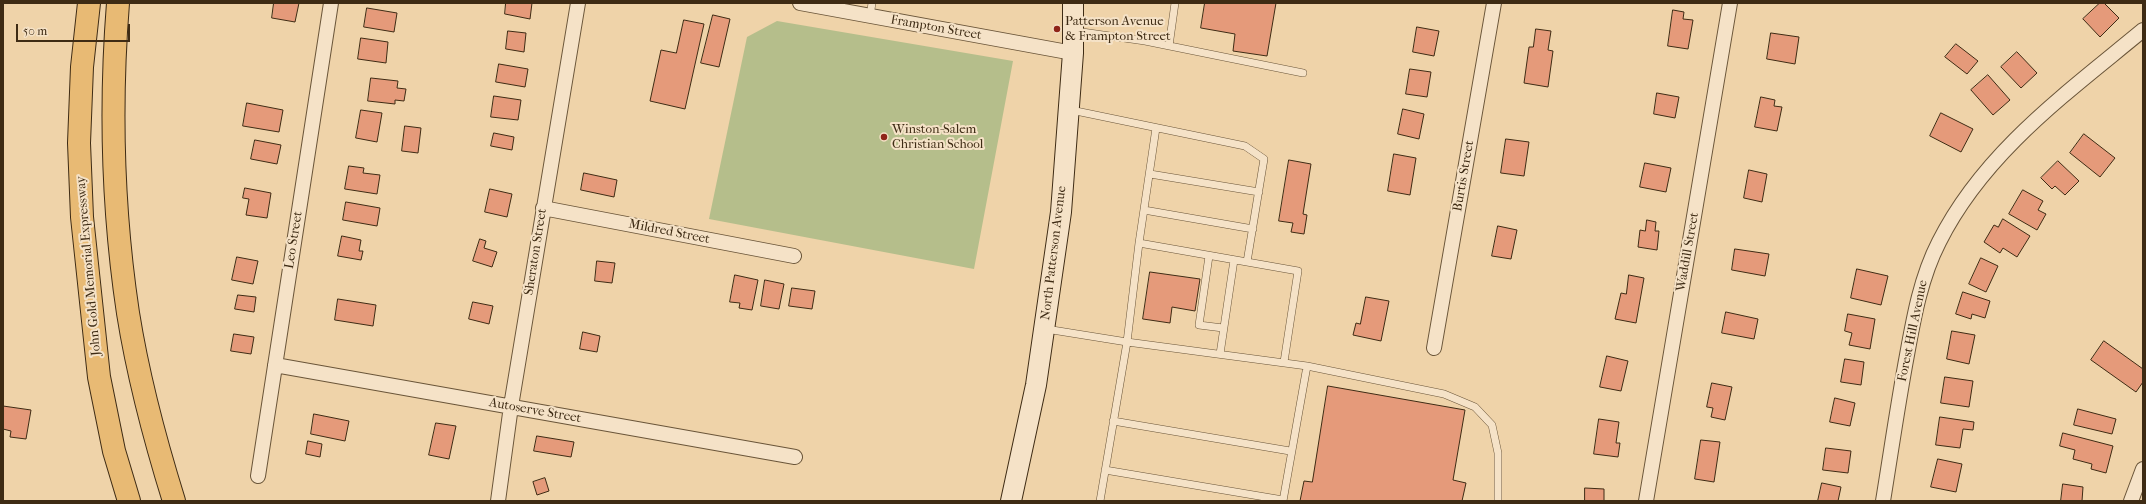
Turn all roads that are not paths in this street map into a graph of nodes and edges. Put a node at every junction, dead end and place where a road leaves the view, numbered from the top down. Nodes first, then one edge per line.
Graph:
1 (89, 3) edge
2 (118, 3) edge
3 (331, 3) edge
4 (578, 3) edge
5 (800, 3) edge
6 (1073, 3) edge
7 (1175, 3) edge
8 (1494, 3) edge
9 (1730, 3) edge
10 (871, 9) edge
11 (1073, 30) junction
12 (2143, 30) edge
13 (1169, 46) junction
14 (1073, 53) junction
15 (1303, 72) dead end
16 (1069, 109) junction
17 (1156, 128) junction
18 (1150, 174) junction
19 (1259, 192) junction
20 (544, 208) junction
21 (1144, 210) junction
22 (1253, 228) junction
23 (1139, 243) junction
24 (794, 256) dead end
25 (1210, 256) junction
26 (1234, 260) junction
27 (1247, 262) junction
28 (1044, 328) junction
29 (1224, 328) junction
30 (1127, 342) junction
31 (1434, 348) dead end
32 (1220, 354) junction
33 (1284, 362) junction
34 (275, 365) junction
35 (1307, 366) junction
36 (511, 406) junction
37 (1113, 421) junction
38 (1290, 451) junction
39 (795, 457) dead end
40 (2143, 469) edge
41 (1105, 470) junction
42 (258, 476) dead end
43 (1283, 500) edge
44 (129, 501) edge
45 (174, 501) edge
46 (498, 501) edge
47 (1011, 501) edge
48 (1100, 501) edge
49 (1498, 501) edge
50 (1646, 501) edge
51 (1883, 501) edge
52 (2132, 501) edge

1 - 44 highway, John Gold Memorial Expressway
2 - 45 highway
3 - 34 street, Leo Street
4 - 20 street, Sheraton Street
5 - 10 street, Frampton Street
6 - 11 main road, North Patterson Avenue
7 - 13 lane
8 - 31 street, Burtis Street
9 - 50 street, Waddill Street
10 - 14 street, Frampton Street
11 - 13 lane
11 - 14 main road, North Patterson Avenue
12 - 51 street, Forest Hill Avenue
13 - 15 lane
14 - 16 main road, North Patterson Avenue
16 - 17 lane
16 - 28 main road, North Patterson Avenue
17 - 18 lane
17 - 19 lane
18 - 19 lane
18 - 21 lane
19 - 22 lane
20 - 24 street, Mildred Street
20 - 36 street, Sheraton Street
21 - 22 lane
21 - 23 lane
22 - 27 lane
23 - 25 lane
23 - 30 lane
25 - 26 lane
25 - 29 lane
26 - 27 lane
26 - 29 lane
27 - 33 lane
28 - 30 lane
28 - 47 main road, North Patterson Avenue
29 - 32 lane
30 - 32 lane
30 - 37 lane
32 - 33 lane
33 - 35 lane
34 - 36 street, Autoserve Street
34 - 42 street, Leo Street
35 - 38 lane
35 - 49 lane
36 - 39 street, Autoserve Street
36 - 46 street, Sheraton Street
37 - 38 lane
37 - 41 lane
38 - 43 lane
40 - 52 street
41 - 43 lane
41 - 48 lane

